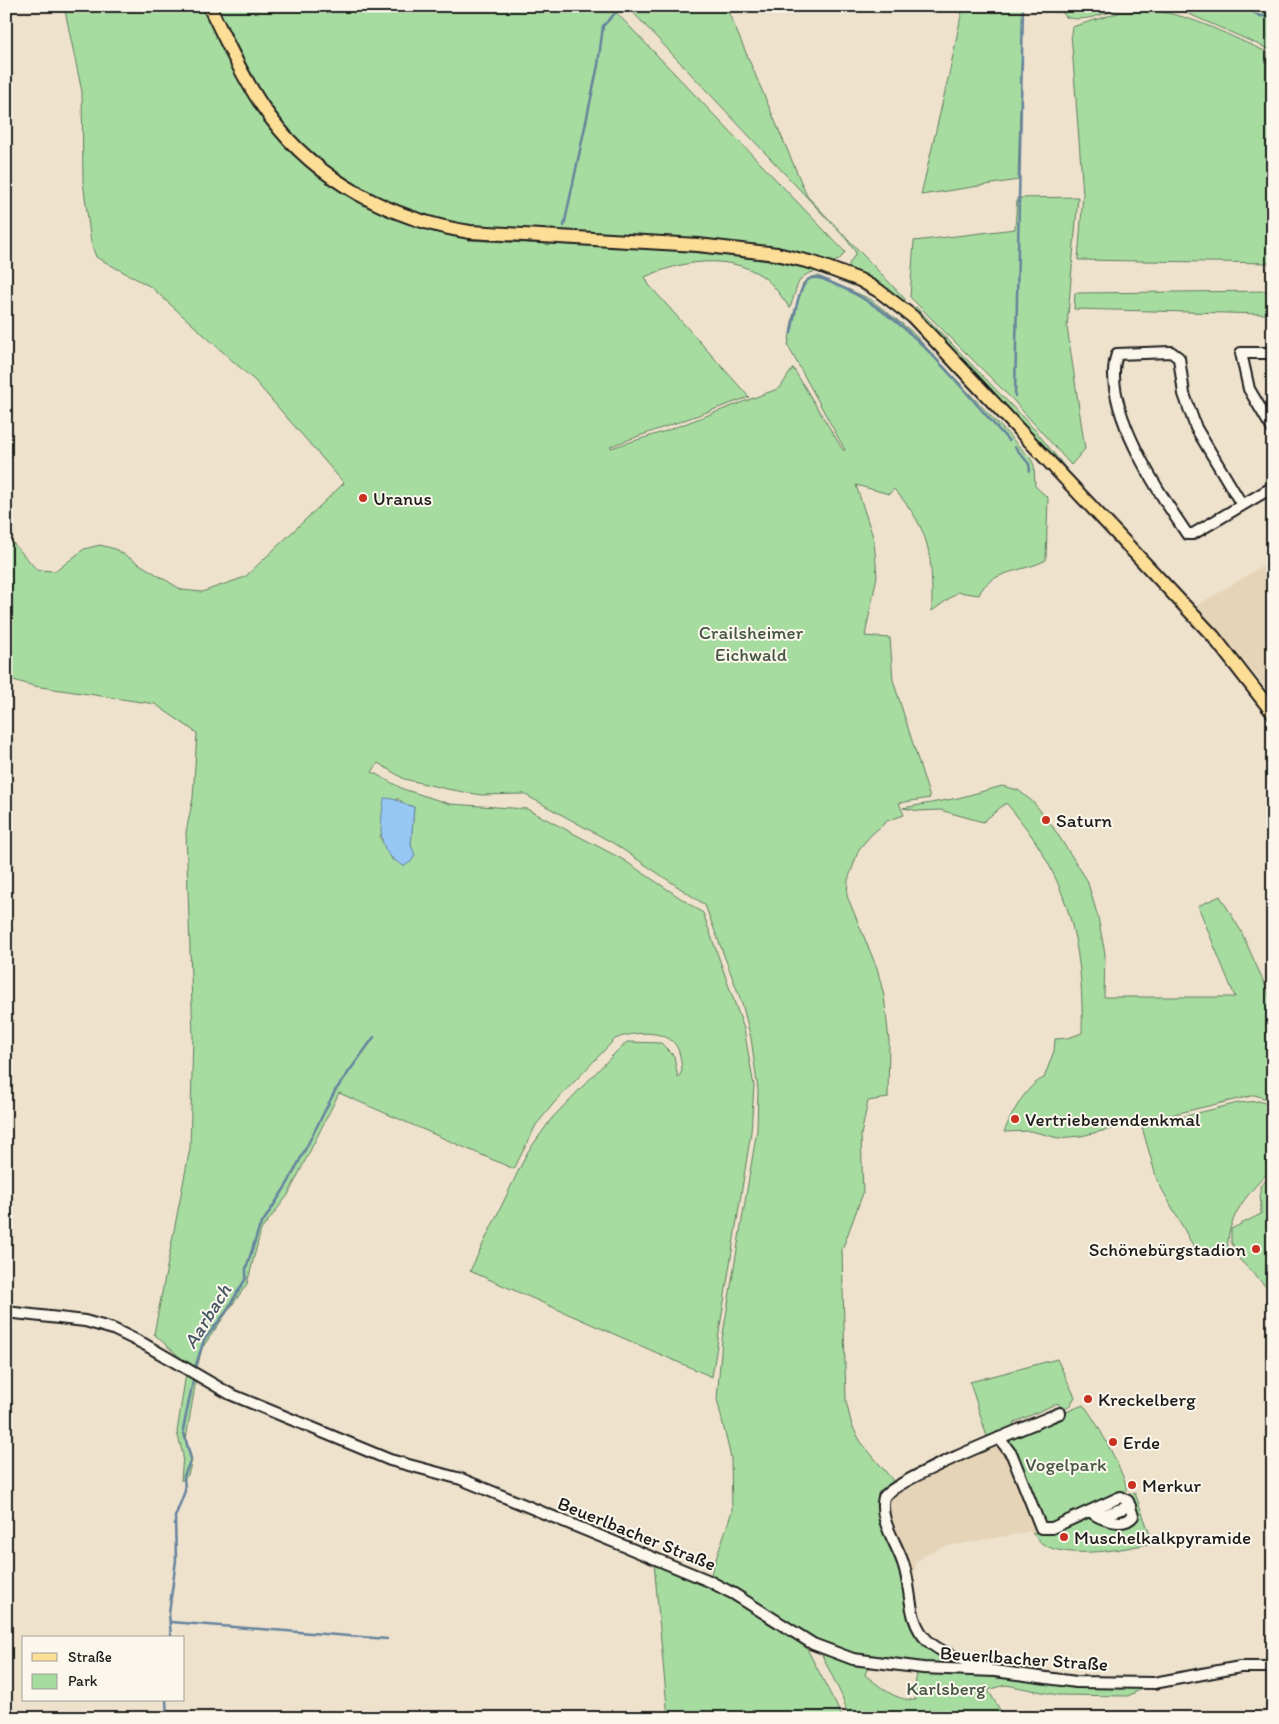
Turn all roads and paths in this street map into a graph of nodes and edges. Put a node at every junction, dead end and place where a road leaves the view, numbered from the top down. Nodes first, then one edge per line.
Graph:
1 (209, 6) edge
2 (1273, 353) edge
3 (1273, 430) edge
4 (1273, 487) edge
5 (1242, 505) junction
6 (1273, 713) edge
7 (6, 1312) edge
8 (1060, 1413) dead end
9 (999, 1438) junction
10 (1090, 1511) junction
11 (1273, 1667) edge
12 (995, 1671) junction

1 - 6 main road
2 - 3 street
4 - 5 street
5 - 5 street
7 - 12 street, Beuerlbacher Straße
8 - 9 street
9 - 10 street
9 - 12 street
10 - 10 street
11 - 12 street, Beuerlbacher Straße

